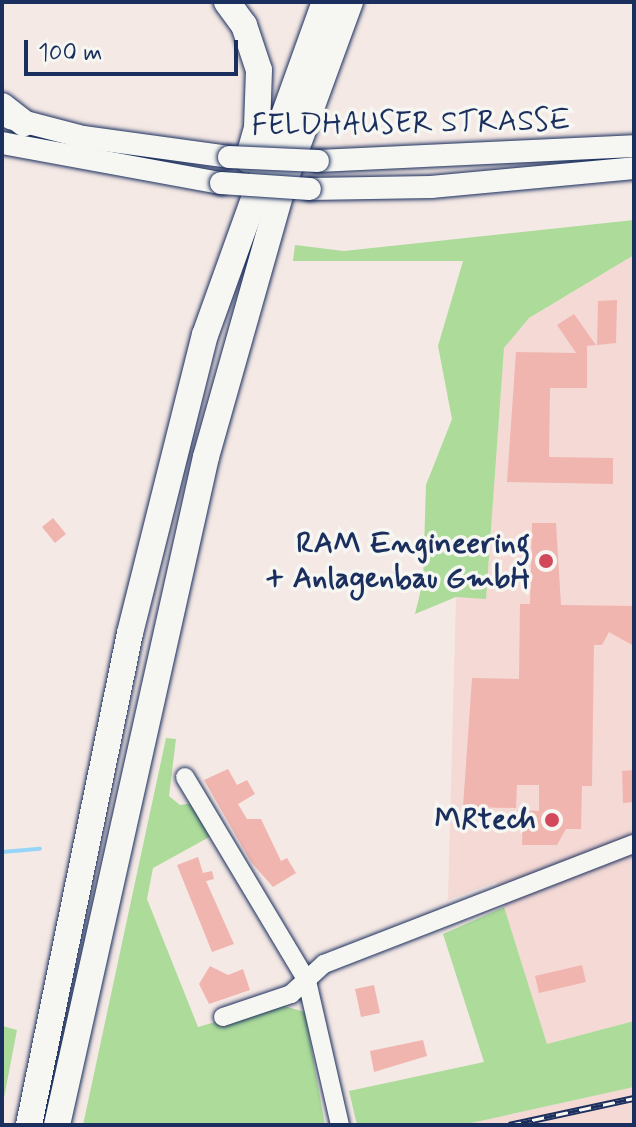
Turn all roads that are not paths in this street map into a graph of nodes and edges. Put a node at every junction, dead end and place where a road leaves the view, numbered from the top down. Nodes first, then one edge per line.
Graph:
1 (227, 2) edge
2 (325, 2) edge
3 (350, 2) edge
4 (368, 2) edge
5 (2, 106) edge
6 (13, 119) edge
7 (299, 138) junction
8 (2, 143) edge
9 (634, 146) edge
10 (634, 168) edge
11 (205, 335) junction
12 (185, 777) dead end
13 (634, 844) edge
14 (307, 981) junction
15 (223, 1017) dead end
16 (29, 1125) edge
17 (57, 1125) edge
18 (340, 1125) edge

1 - 11 highway
2 - 11 highway
3 - 7 highway
4 - 7 highway
5 - 6 highway
6 - 9 main road, FELDHAUSER STRASSE, bridge
7 - 17 highway
8 - 10 main road, FELDHAUSER STRASSE, bridge
11 - 16 highway
12 - 14 street
13 - 14 street
14 - 15 street
14 - 18 street

